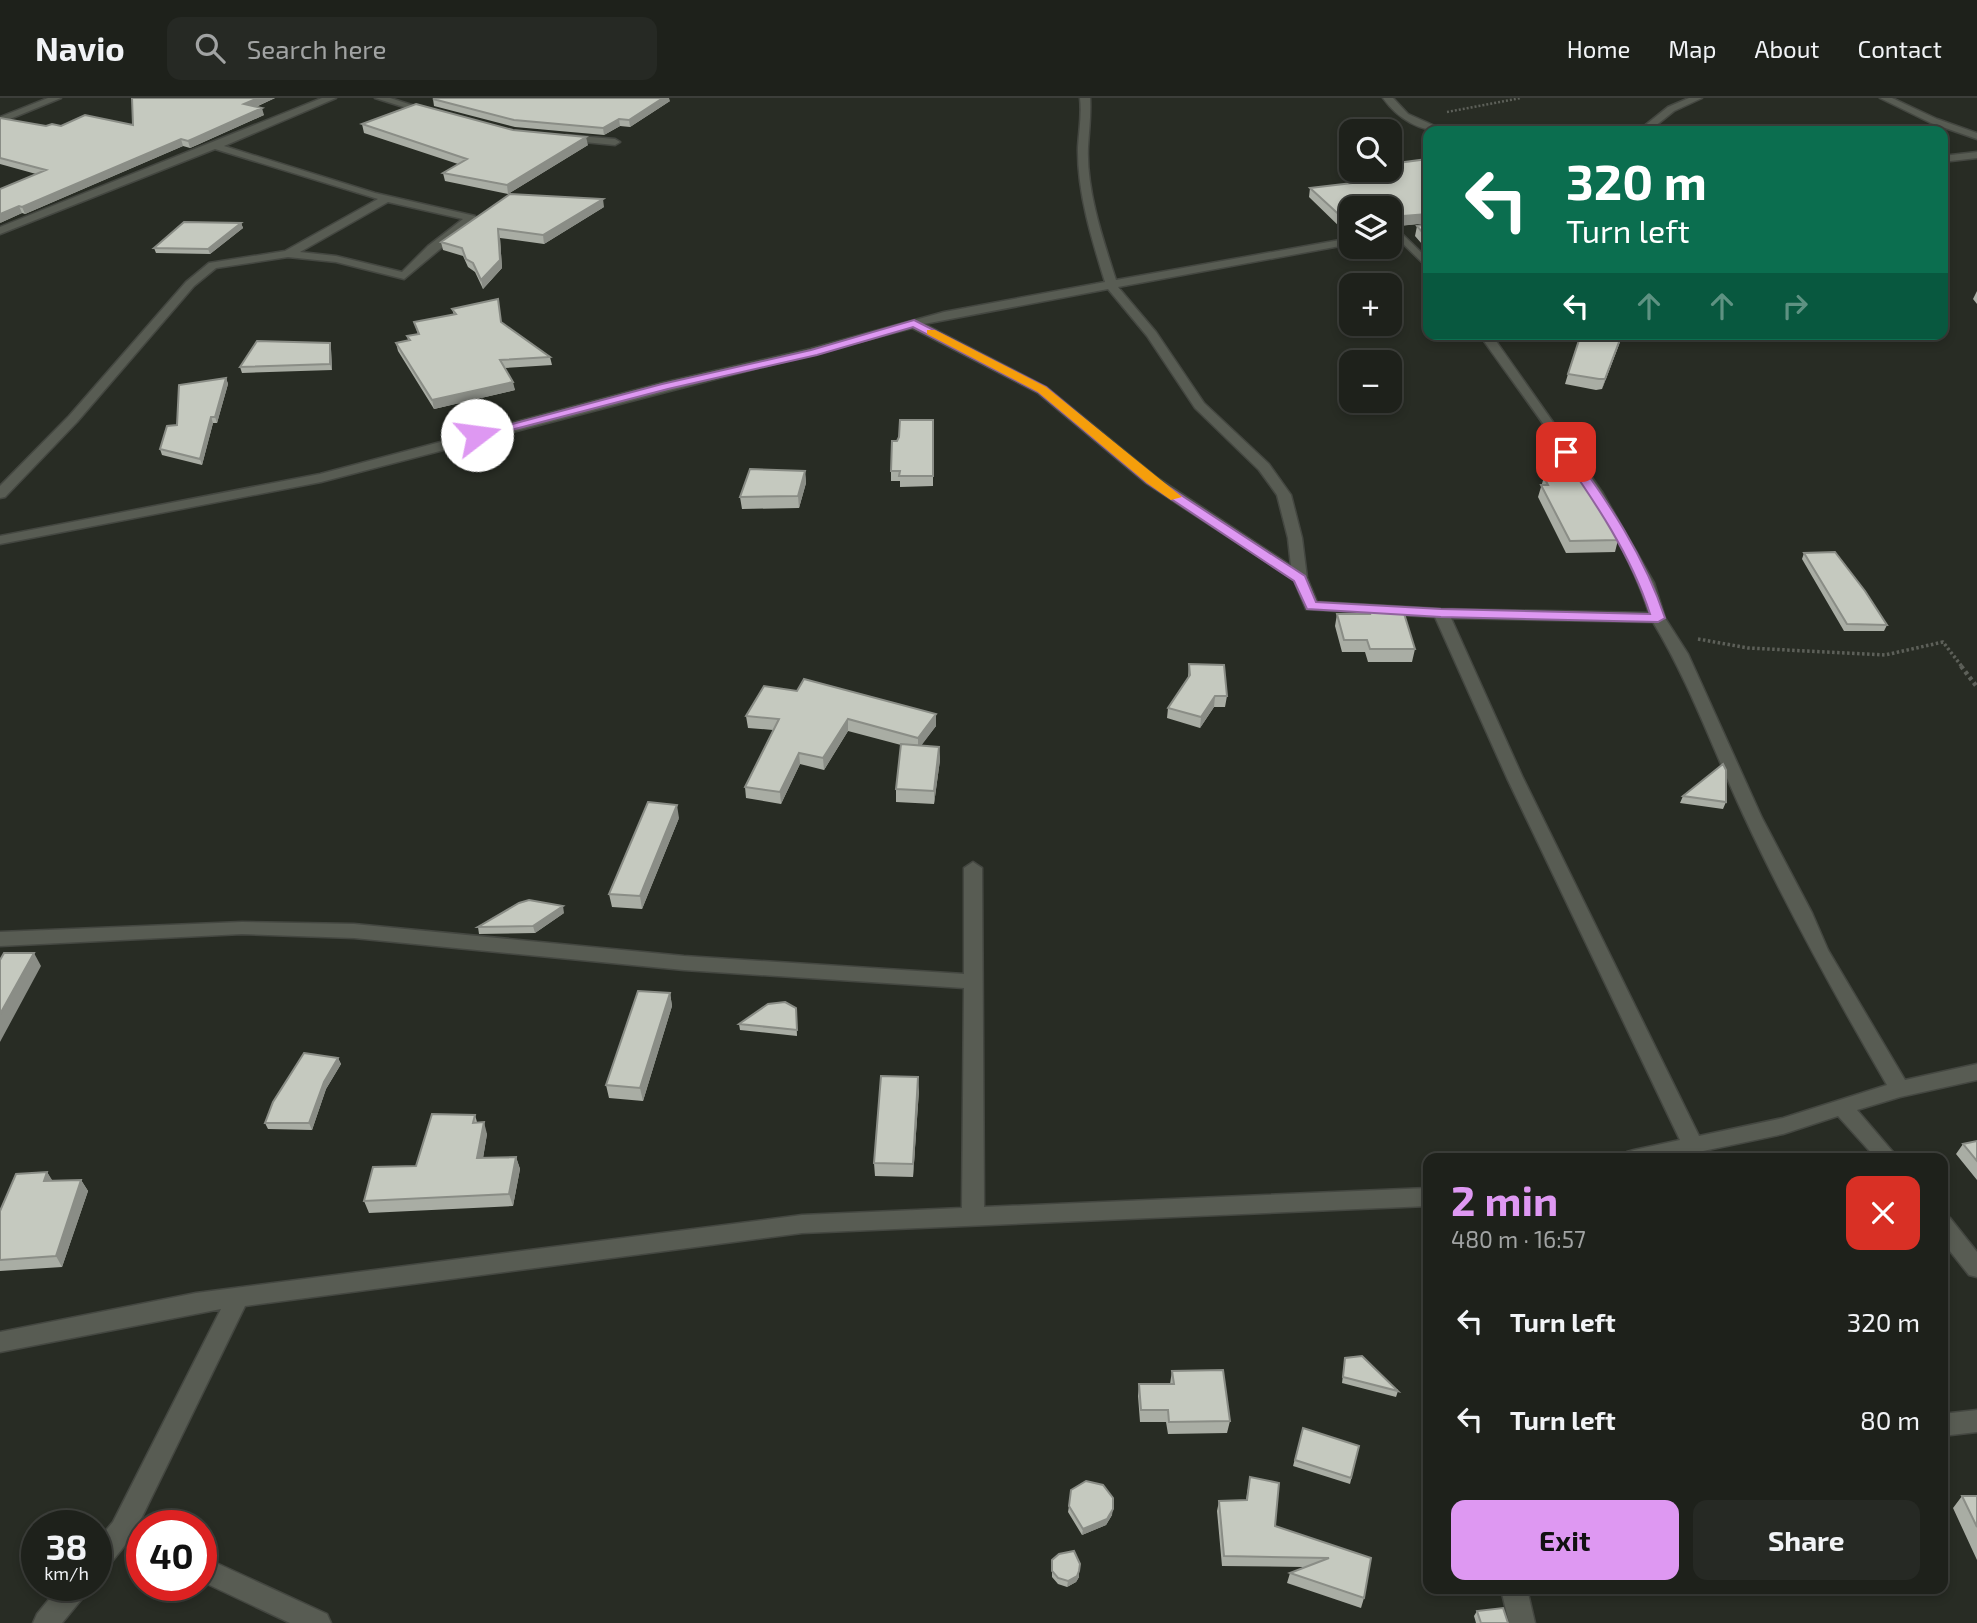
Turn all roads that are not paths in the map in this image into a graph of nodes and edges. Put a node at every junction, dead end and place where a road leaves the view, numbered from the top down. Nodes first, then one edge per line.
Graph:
1 (56, 98) edge
2 (331, 98) edge
3 (380, 98) edge
4 (1085, 98) edge
5 (1388, 98) edge
6 (1697, 98) edge
7 (1885, 98) edge
8 (446, 116) edge
9 (0, 120) edge
10 (1425, 126) edge
11 (1649, 126) edge
12 (553, 136) edge
13 (1977, 136) edge
14 (615, 142) dead end
15 (215, 146) junction
16 (1972, 156) edge
17 (1948, 158) edge
18 (1977, 169) edge
19 (386, 199) junction
20 (0, 231) edge
21 (1402, 237) edge
22 (1339, 243) edge
23 (288, 254) junction
24 (1423, 260) edge
25 (1112, 286) junction
26 (914, 324) junction
27 (1489, 340) edge
28 (0, 494) edge
29 (0, 540) edge
30 (1300, 579) junction
31 (1441, 613) junction
32 (1658, 618) junction
33 (972, 868) dead end
34 (0, 939) edge
35 (973, 982) junction
36 (1977, 1072) edge
37 (1900, 1089) junction
38 (1844, 1108) junction
39 (1693, 1145) junction
40 (1657, 1153) edge
41 (1884, 1153) edge
42 (1423, 1197) edge
43 (973, 1217) junction
44 (1948, 1232) edge
45 (1977, 1268) edge
46 (238, 1298) junction
47 (0, 1342) edge
48 (1977, 1421) edge
49 (1948, 1424) edge
50 (143, 1510) edge
51 (217, 1576) edge
52 (1515, 1594) edge
53 (64, 1601) edge
54 (46, 1623) edge
55 (318, 1623) edge
56 (1522, 1623) edge

1 - 9 street
2 - 15 street
3 - 8 street
4 - 25 street
5 - 10 street
6 - 11 street
7 - 13 street
12 - 14 street
15 - 19 street
15 - 20 street
16 - 17 street
16 - 18 street
19 - 23 street
19 - 23 street
21 - 24 street
22 - 25 street
23 - 28 street
25 - 26 street
25 - 30 street
26 - 29 street
26 - 30 street
27 - 32 street
30 - 31 street
31 - 32 street
31 - 39 street
32 - 37 street
33 - 35 street
34 - 35 street
35 - 43 street
36 - 37 street
37 - 38 street
38 - 39 street
38 - 41 street
39 - 40 street
42 - 43 street
43 - 46 street
44 - 45 street
46 - 47 street
46 - 50 street
48 - 49 street
51 - 55 street
52 - 56 street
53 - 54 street

